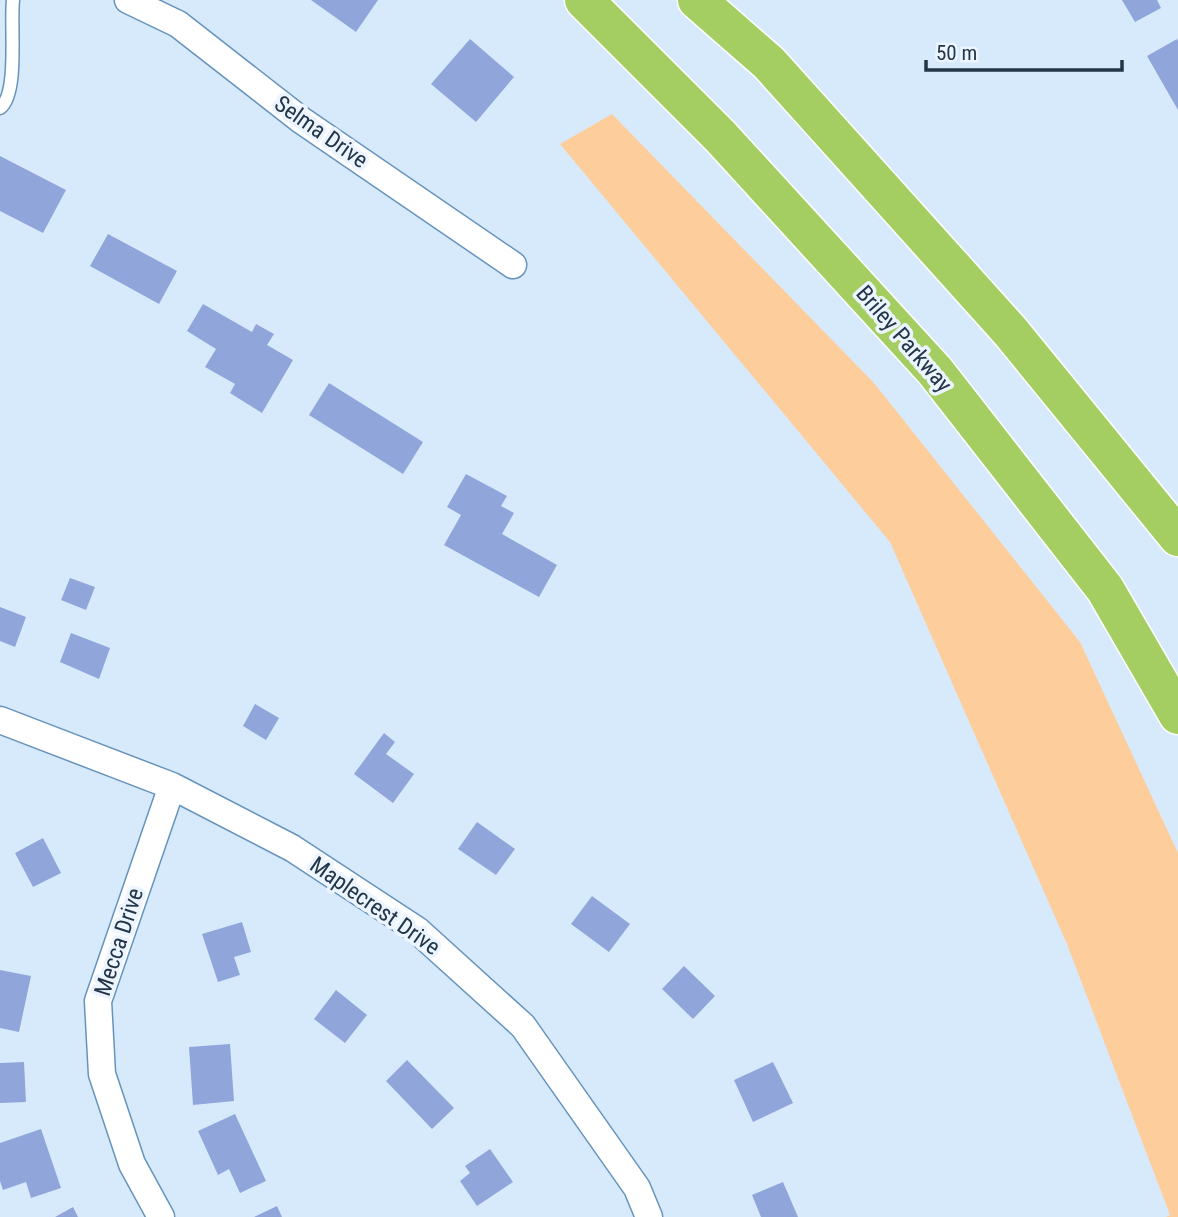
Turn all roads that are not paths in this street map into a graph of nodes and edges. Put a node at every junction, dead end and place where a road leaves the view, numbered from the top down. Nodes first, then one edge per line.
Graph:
1 (13, 0) edge
2 (128, 0) edge
3 (584, 0) edge
4 (697, 0) edge
5 (0, 108) edge
6 (513, 265) dead end
7 (1178, 537) edge
8 (1178, 715) edge
9 (0, 720) edge
10 (172, 786) junction
11 (161, 1217) edge
12 (649, 1217) edge

1 - 5 lane
2 - 6 street, Selma Drive
3 - 8 highway, Briley Parkway
4 - 7 highway
9 - 10 street, Maplecrest Drive
10 - 11 street, Mecca Drive
10 - 12 street, Maplecrest Drive

